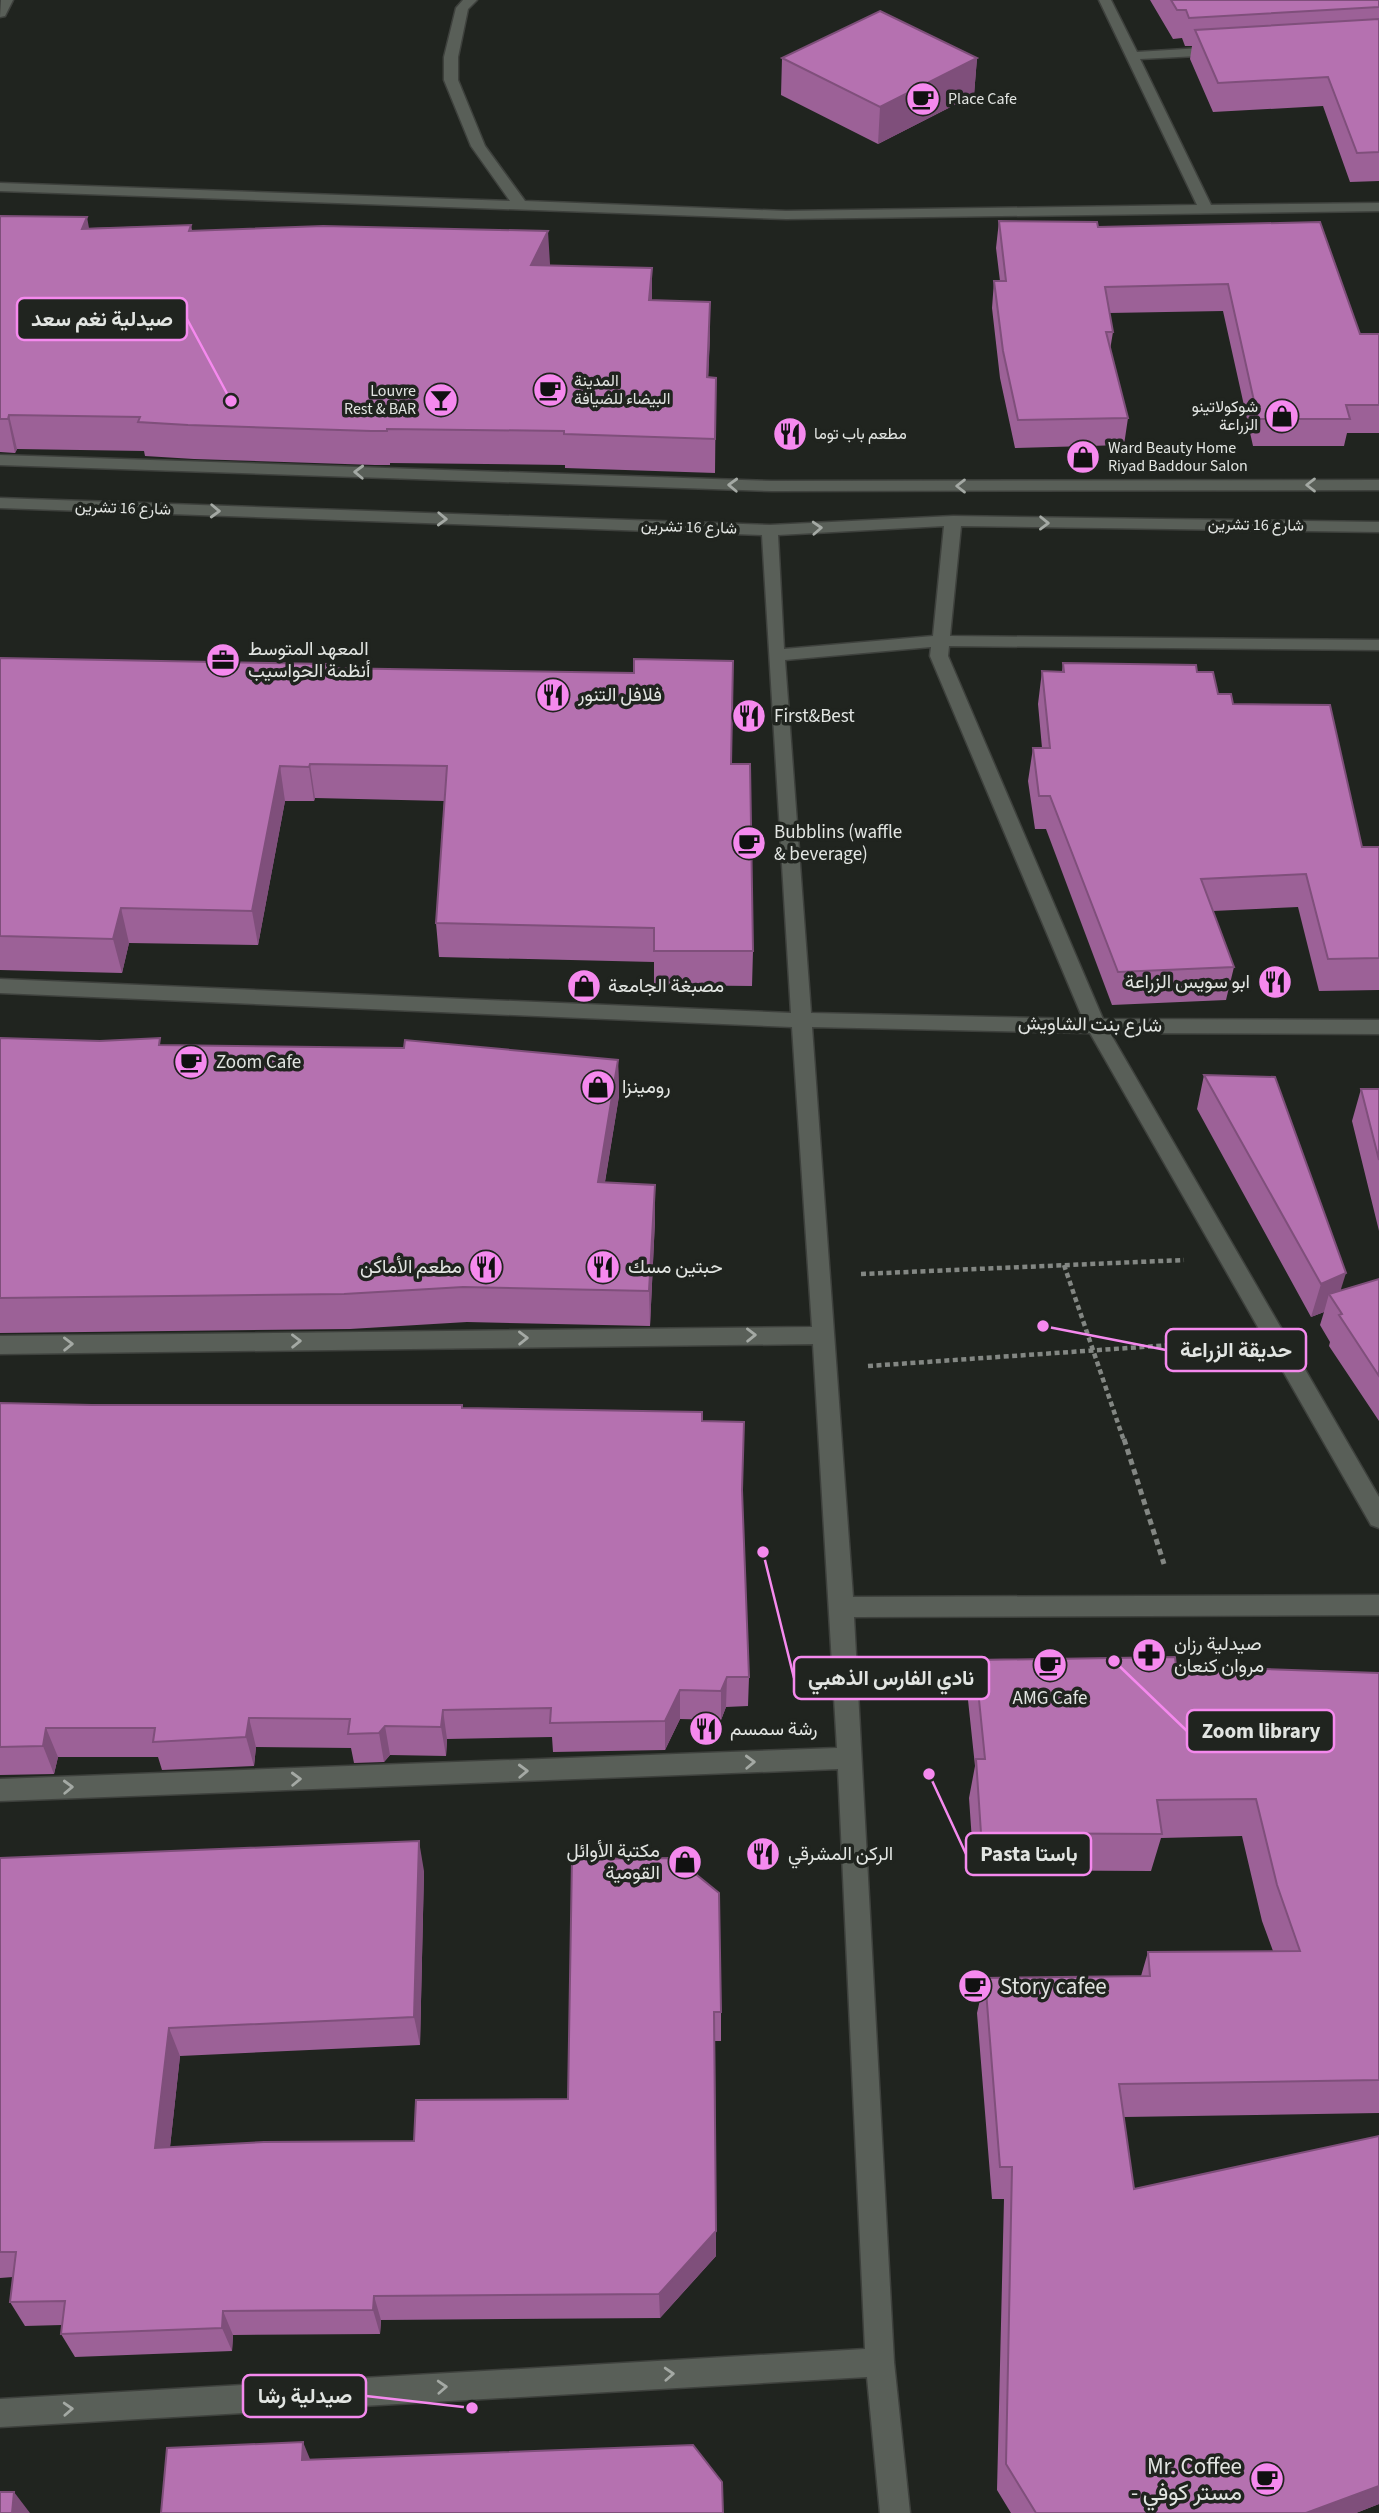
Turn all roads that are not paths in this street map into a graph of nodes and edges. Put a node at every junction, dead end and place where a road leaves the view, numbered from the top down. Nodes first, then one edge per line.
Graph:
1 (7, 0) edge
2 (471, 0) edge
3 (1105, 0) edge
4 (0, 13) edge
5 (1228, 50) edge
6 (1132, 56) junction
7 (0, 187) edge
8 (521, 206) junction
9 (1379, 207) edge
10 (1206, 210) junction
11 (0, 460) edge
12 (1379, 485) edge
13 (0, 503) edge
14 (953, 522) junction
15 (1379, 527) edge
16 (770, 530) junction
17 (940, 641) junction
18 (1379, 645) edge
19 (776, 655) junction
20 (0, 986) edge
21 (800, 1020) junction
22 (1096, 1026) junction
23 (1379, 1027) edge
24 (823, 1335) junction
25 (0, 1345) edge
26 (1379, 1518) edge
27 (1379, 1605) edge
28 (842, 1607) junction
29 (851, 1758) junction
30 (0, 1790) edge
31 (880, 2362) junction
32 (0, 2413) edge
33 (895, 2513) edge

1 - 4 street
2 - 8 street
3 - 6 street
5 - 6 street
6 - 10 street
7 - 8 street
8 - 10 street
9 - 10 street
12 -> 11 street
13 -> 16 street, شارع 16 تشرين
14 -> 15 street, شارع 16 تشرين
16 -> 14 street, شارع 16 تشرين
14 - 17 street
16 - 19 street
17 - 18 street
17 - 19 street
17 - 22 street
19 - 21 street
20 - 21 street, شارع بنت الشاويش
21 - 22 street, شارع بنت الشاويش
21 - 24 street
22 - 23 street, شارع بنت الشاويش
22 - 26 street
25 -> 24 street
24 - 28 street
27 - 28 street
28 - 29 street
30 -> 29 street
29 - 31 street
32 -> 31 street
31 - 33 street

